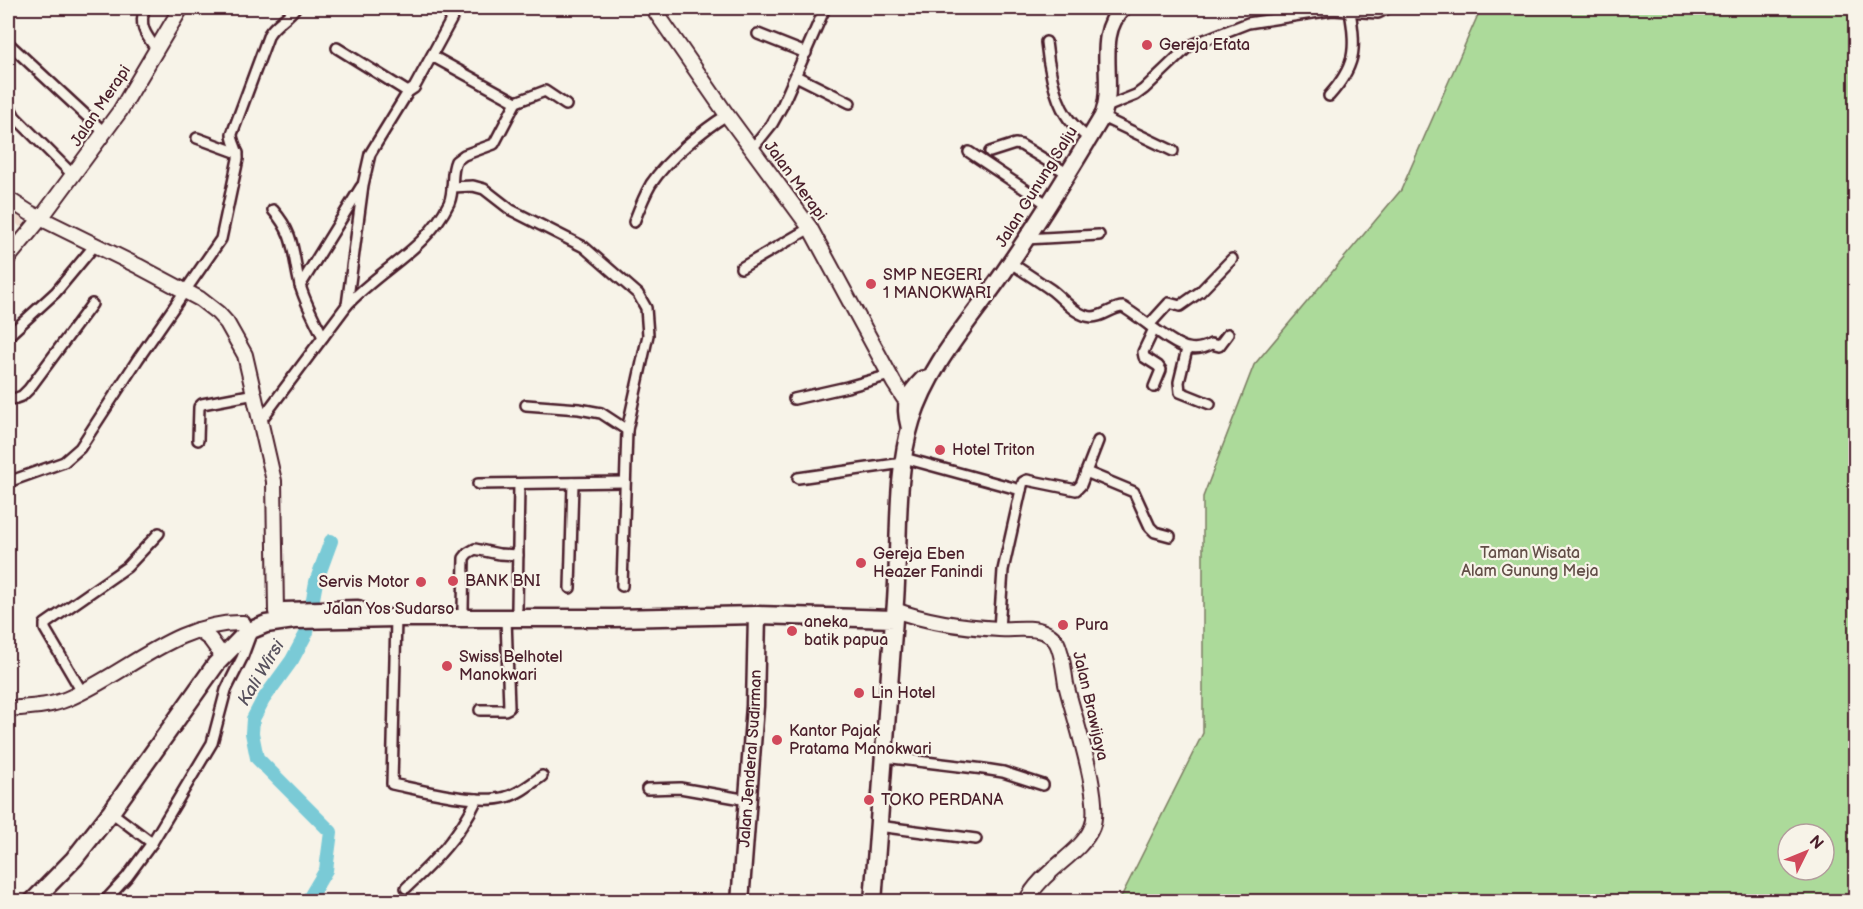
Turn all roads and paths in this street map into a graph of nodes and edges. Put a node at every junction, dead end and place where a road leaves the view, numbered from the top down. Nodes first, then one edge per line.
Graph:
1 (145, 8) edge
2 (181, 8) edge
3 (295, 8) edge
4 (653, 8) edge
5 (825, 8) edge
6 (1123, 8) edge
7 (1388, 8) edge
8 (456, 11) dead end
9 (1350, 12) junction
10 (758, 34) dead end
11 (1046, 42) dead end
12 (8, 43) edge
13 (337, 48) dead end
14 (157, 50) junction
15 (806, 53) junction
16 (432, 56) junction
17 (796, 76) junction
18 (408, 92) junction
19 (1329, 96) dead end
20 (516, 102) junction
21 (850, 103) dead end
22 (8, 104) edge
23 (566, 105) dead end
24 (1104, 112) junction
25 (727, 115) junction
26 (105, 133) junction
27 (197, 138) dead end
28 (1089, 139) junction
29 (752, 149) junction
30 (1173, 151) dead end
31 (969, 152) dead end
32 (990, 152) dead end
33 (238, 153) junction
34 (1067, 173) junction
35 (73, 176) junction
36 (363, 185) junction
37 (452, 187) junction
38 (8, 199) edge
39 (1047, 204) junction
40 (273, 210) dead end
41 (41, 218) junction
42 (634, 222) dead end
43 (810, 228) junction
44 (1099, 235) dead end
45 (1025, 239) junction
46 (95, 245) junction
47 (8, 258) edge
48 (1232, 259) dead end
49 (1011, 263) junction
50 (741, 268) dead end
51 (300, 286) junction
52 (185, 291) junction
53 (92, 304) dead end
54 (347, 305) junction
55 (1152, 327) junction
56 (1228, 334) dead end
57 (8, 336) edge
58 (323, 338) junction
59 (1187, 349) junction
60 (892, 379) junction
61 (1154, 387) dead end
62 (255, 394) junction
63 (794, 399) dead end
64 (913, 400) junction
65 (8, 401) edge
66 (1210, 404) dead end
67 (526, 405) dead end
68 (261, 420) junction
69 (627, 430) junction
70 (198, 440) dead end
71 (1098, 441) dead end
72 (903, 460) junction
73 (1086, 472) junction
74 (798, 478) dead end
75 (8, 482) edge
76 (624, 482) junction
77 (573, 483) junction
78 (478, 484) dead end
79 (519, 484) junction
80 (1022, 490) junction
81 (159, 533) dead end
82 (1170, 536) dead end
83 (518, 555) junction
84 (622, 586) dead end
85 (570, 588) dead end
86 (462, 609) junction
87 (276, 612) junction
88 (512, 613) junction
89 (589, 613) junction
90 (895, 614) junction
91 (295, 615) junction
92 (322, 615) junction
93 (757, 615) junction
94 (396, 618) junction
95 (248, 626) junction
96 (999, 629) junction
97 (198, 630) junction
98 (218, 650) junction
99 (82, 692) junction
100 (8, 709) edge
101 (480, 710) dead end
102 (150, 751) junction
103 (884, 757) junction
104 (542, 776) dead end
105 (1043, 786) dead end
106 (647, 789) dead end
107 (477, 799) junction
108 (748, 800) junction
109 (111, 812) junction
110 (878, 826) junction
111 (976, 839) dead end
112 (152, 843) junction
113 (406, 888) dead end
114 (19, 902) edge
115 (32, 902) edge
116 (104, 902) edge
117 (740, 902) edge
118 (873, 902) edge
119 (1026, 902) edge

1 - 14 street
2 - 14 street, Jalan Merapi
3 - 33 street
4 - 25 street, Jalan Merapi
5 - 15 street
6 - 24 main road, Jalan Gunung Salju
7 - 9 street
8 - 16 street
9 - 19 street
9 - 24 street
10 - 15 street
11 - 28 street
12 - 26 street
13 - 18 street
14 - 26 street, Jalan Merapi
15 - 17 street
16 - 18 street
16 - 20 street
17 - 21 street
17 - 29 street
18 - 36 street
20 - 23 street
20 - 37 street
22 - 35 street
24 - 28 main road, Jalan Gunung Salju
24 - 30 street
25 - 29 street, Jalan Merapi
25 - 42 street
26 - 35 street, Jalan Merapi
27 - 33 street
28 - 34 main road, Jalan Gunung Salju
29 - 43 street, Jalan Merapi
31 - 39 street
32 - 34 street
33 - 52 street
34 - 39 main road, Jalan Gunung Salju
35 - 41 street, Jalan Merapi
36 - 51 street
36 - 54 street
37 - 54 street
37 - 69 street
38 - 41 street
39 - 45 main road, Jalan Gunung Salju
40 - 51 street
41 - 46 street
41 - 47 street, Jalan Merapi
43 - 50 street
43 - 60 street, Jalan Merapi
44 - 45 street
45 - 49 main road, Jalan Gunung Salju
46 - 52 street
46 - 57 street
48 - 55 street
49 - 55 street
49 - 64 main road, Jalan Gunung Salju
51 - 58 street
52 - 62 street
52 - 75 street
53 - 65 street
54 - 58 street
55 - 59 street
55 - 61 street
56 - 59 street
58 - 68 street
59 - 66 street
60 - 63 street
60 - 64 street, Jalan Merapi
62 - 68 street
62 - 70 street
64 - 72 main road
67 - 69 street
68 - 87 street
69 - 76 street
71 - 73 street
72 - 74 street
72 - 80 street
72 - 90 main road
73 - 80 street
73 - 82 street
76 - 77 street
76 - 84 street
77 - 79 street
77 - 85 street
78 - 79 street
79 - 83 street
80 - 96 street
81 - 99 street
83 - 86 street
83 - 88 street
86 - 88 highway, Jalan Yos Sudarso
86 - 92 highway, Jalan Yos Sudarso
87 - 91 highway, Jalan Yos Sudarso
87 - 95 highway, Jalan Yos Sudarso
88 - 89 highway, Jalan Yos Sudarso
88 - 94 highway, Jalan Yos Sudarso
88 - 101 street
89 - 90 highway, Jalan Yos Sudarso
89 - 93 highway, Jalan Yos Sudarso
90 - 93 highway, Jalan Yos Sudarso
90 - 96 street, Jalan Brawijaya
90 - 103 highway
91 - 92 highway, Jalan Yos Sudarso
91 - 95 highway, Jalan Yos Sudarso
92 - 94 highway, Jalan Yos Sudarso
93 - 108 highway, Jalan Jenderal Sudirman
94 - 107 street
95 - 97 street
95 - 98 highway, Jalan Yos Sudarso
95 - 102 highway, Jalan Yos Sudarso
95 - 112 street
96 - 119 street, Jalan Brawijaya
97 - 98 street
97 - 99 street
98 - 102 highway, Jalan Yos Sudarso
99 - 100 street
102 - 109 highway, Jalan Yos Sudarso
102 - 114 highway, Jalan Yos Sudarso
103 - 105 street
103 - 110 highway
104 - 107 street
106 - 108 street
107 - 113 street
108 - 117 highway, Jalan Jenderal Sudirman
109 - 112 street
109 - 115 highway, Jalan Yos Sudarso
110 - 111 street
110 - 118 highway
112 - 116 street

